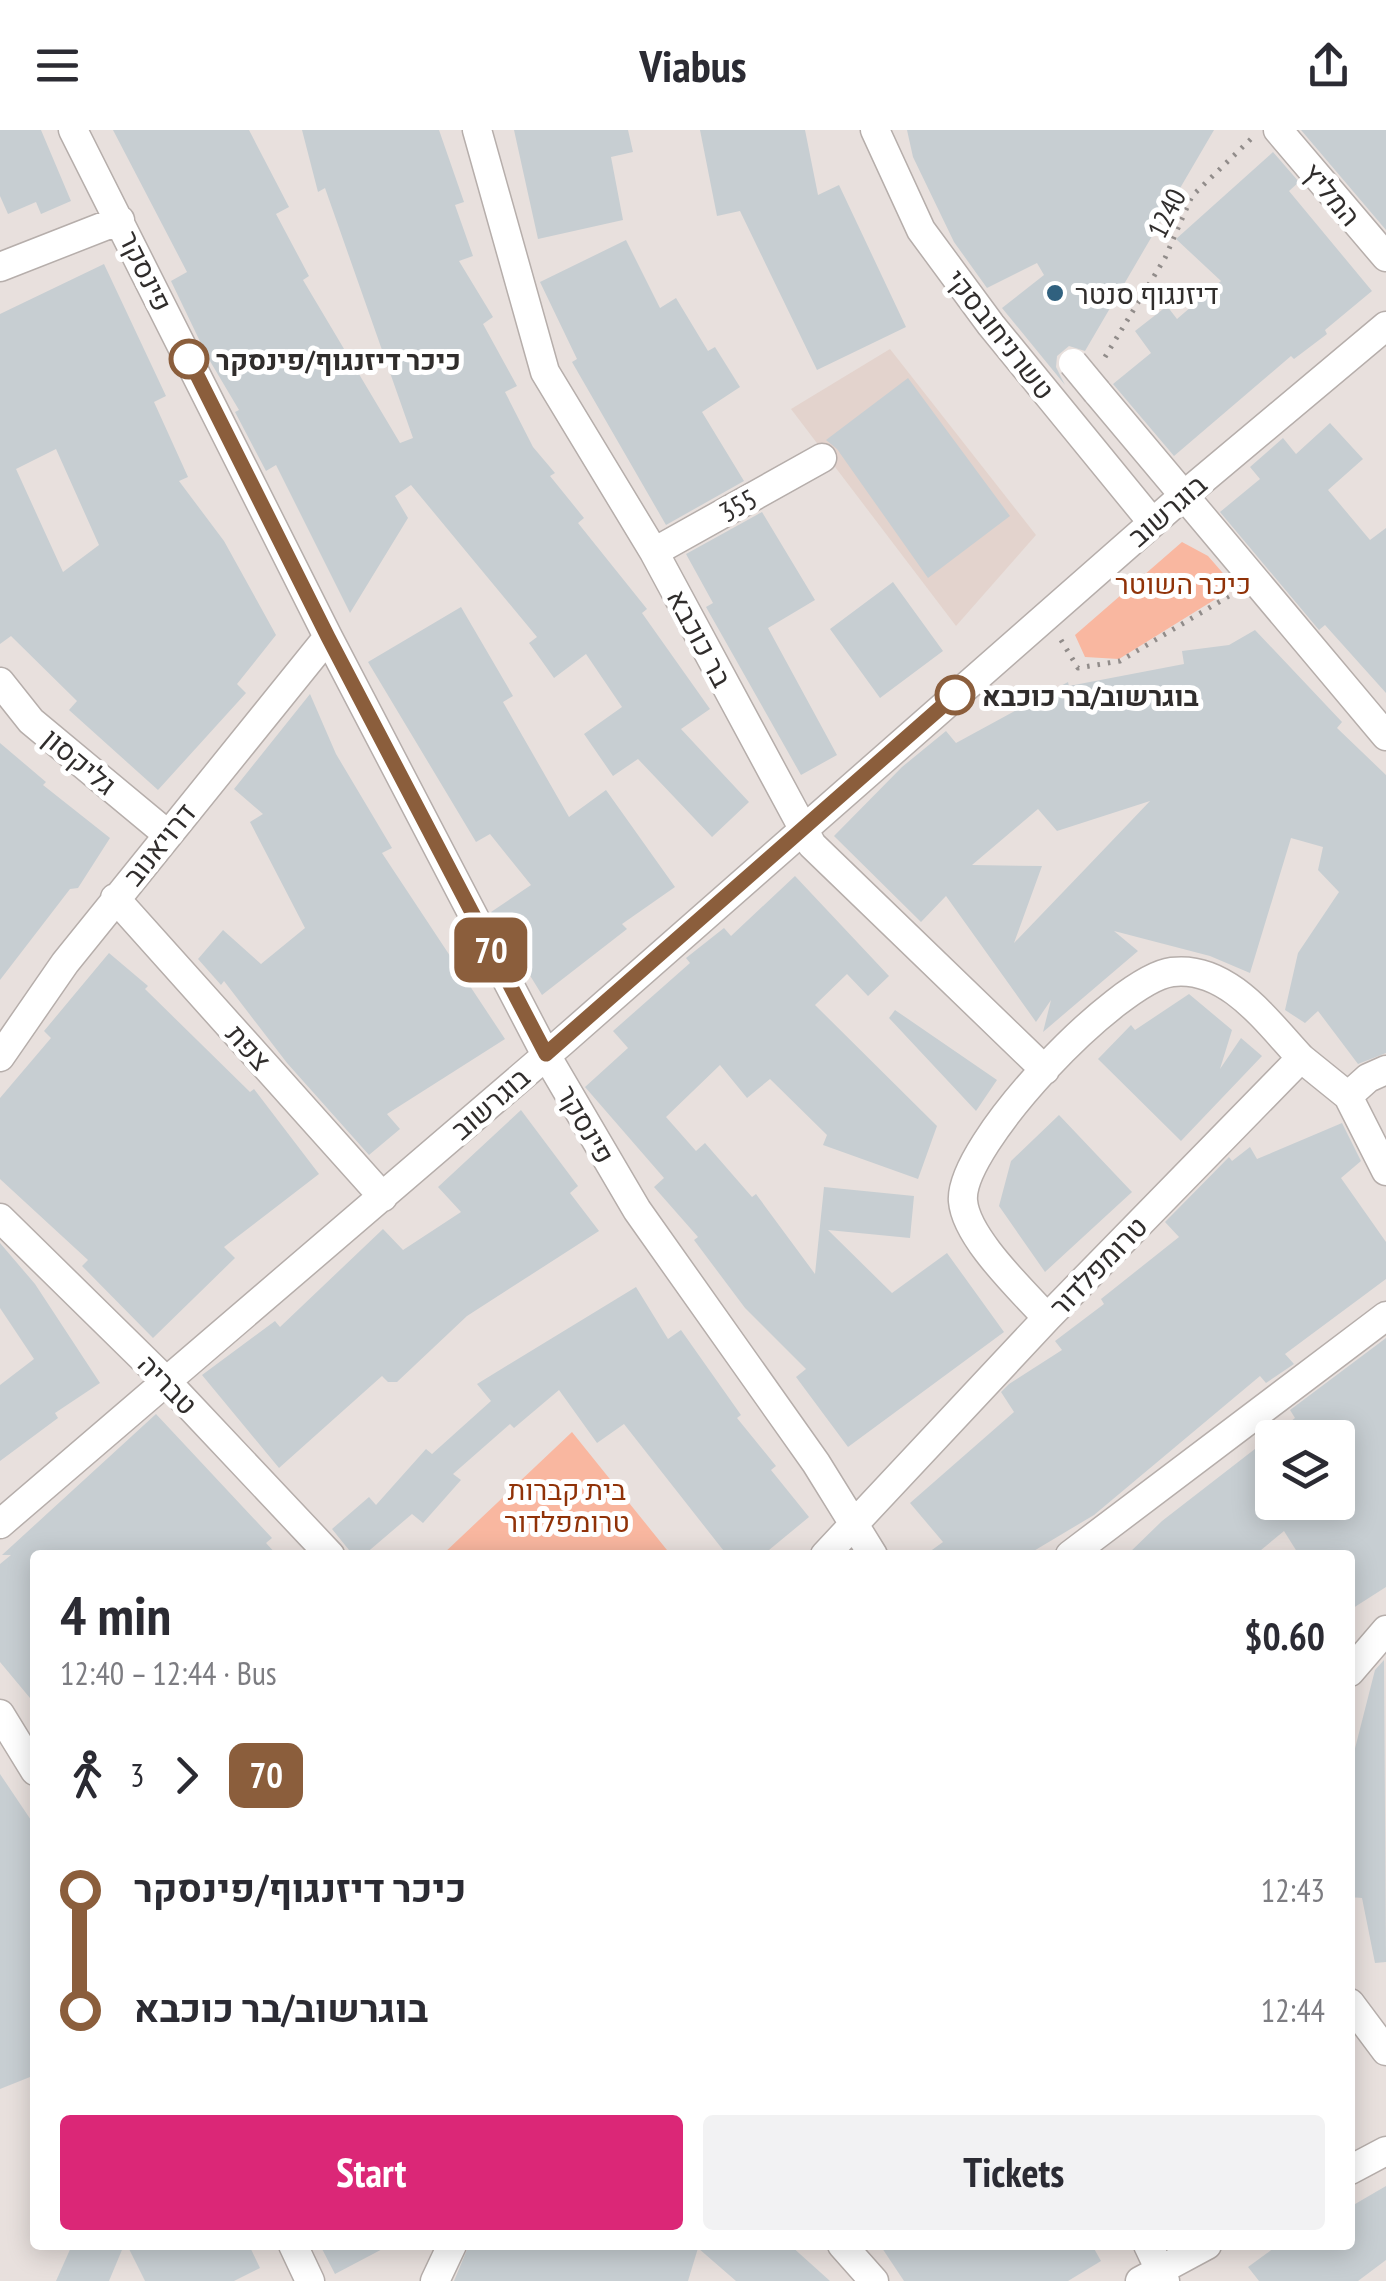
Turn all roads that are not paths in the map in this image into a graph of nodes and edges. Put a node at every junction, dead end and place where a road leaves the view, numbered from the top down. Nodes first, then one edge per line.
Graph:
1 (74, 130) edge
2 (477, 130) edge
3 (875, 130) edge
4 (1278, 130) edge
5 (120, 220) junction
6 (1386, 257) edge
7 (0, 266) edge
8 (1386, 326) edge
9 (1073, 363) dead end
10 (822, 458) dead end
11 (1182, 496) junction
12 (1152, 522) junction
13 (654, 552) junction
14 (328, 637) junction
15 (0, 682) edge
16 (1386, 736) edge
17 (802, 827) junction
18 (167, 834) junction
19 (116, 898) junction
20 (4, 1038) edge
21 (546, 1054) junction
22 (1301, 1058) junction
23 (1045, 1070) junction
24 (1386, 1070) edge
25 (1348, 1096) junction
26 (1386, 1171) edge
27 (383, 1197) junction
28 (0, 1218) edge
29 (1386, 1316) edge
30 (1046, 1318) junction
31 (166, 1381) junction
32 (0, 1524) edge
33 (854, 1526) junction
34 (325, 1550) edge
35 (829, 1550) edge
36 (870, 1550) edge
37 (1077, 1550) edge
38 (1386, 1630) edge
39 (1355, 1666) edge
40 (0, 1714) edge
41 (30, 1763) edge
42 (1355, 2010) edge
43 (1386, 2051) edge
44 (1386, 2151) edge
45 (1355, 2167) edge
46 (294, 2250) edge
47 (450, 2250) edge
48 (846, 2250) edge
49 (1196, 2250) edge
50 (1152, 2270) edge
51 (310, 2281) edge
52 (435, 2281) edge
53 (874, 2281) edge

1 - 5 street, פינסקר
2 - 13 street, בר כוכבא
3 - 12 street, טשרניחובסקי
4 - 6 street, המליץ
5 - 7 street
5 - 14 street, פינסקר
8 - 11 street, בוגרשוב
9 - 11 street, bridge
10 - 13 street, 355
11 - 12 street, בוגרשוב
11 - 16 street
12 - 17 street, בוגרשוב
13 - 17 street, בר כוכבא
14 - 18 street, דרויאנוב
14 - 21 street, פינסקר
15 - 18 street, גליקסון
17 - 21 street, בוגרשוב
17 - 23 street, בר כוכבא
18 - 19 street, דרויאנוב
19 - 20 street, דרויאנוב
19 - 27 street, צפת
21 - 27 street, בוגרשוב
21 - 33 street, פינסקר
22 - 23 street
22 - 25 street
22 - 30 street, טרומפלדור
23 - 30 street
24 - 25 street
25 - 26 street
27 - 31 street, בוגרשוב
28 - 31 street, טבריה
29 - 37 street
30 - 33 street, טרומפלדור
31 - 32 street, בוגרשוב
31 - 34 street, טבריה
33 - 35 street, טרומפלדור
33 - 36 street, פינסקר
38 - 39 street
40 - 41 street
42 - 43 street
44 - 45 street
46 - 51 street
47 - 52 street
48 - 53 street
49 - 50 street

